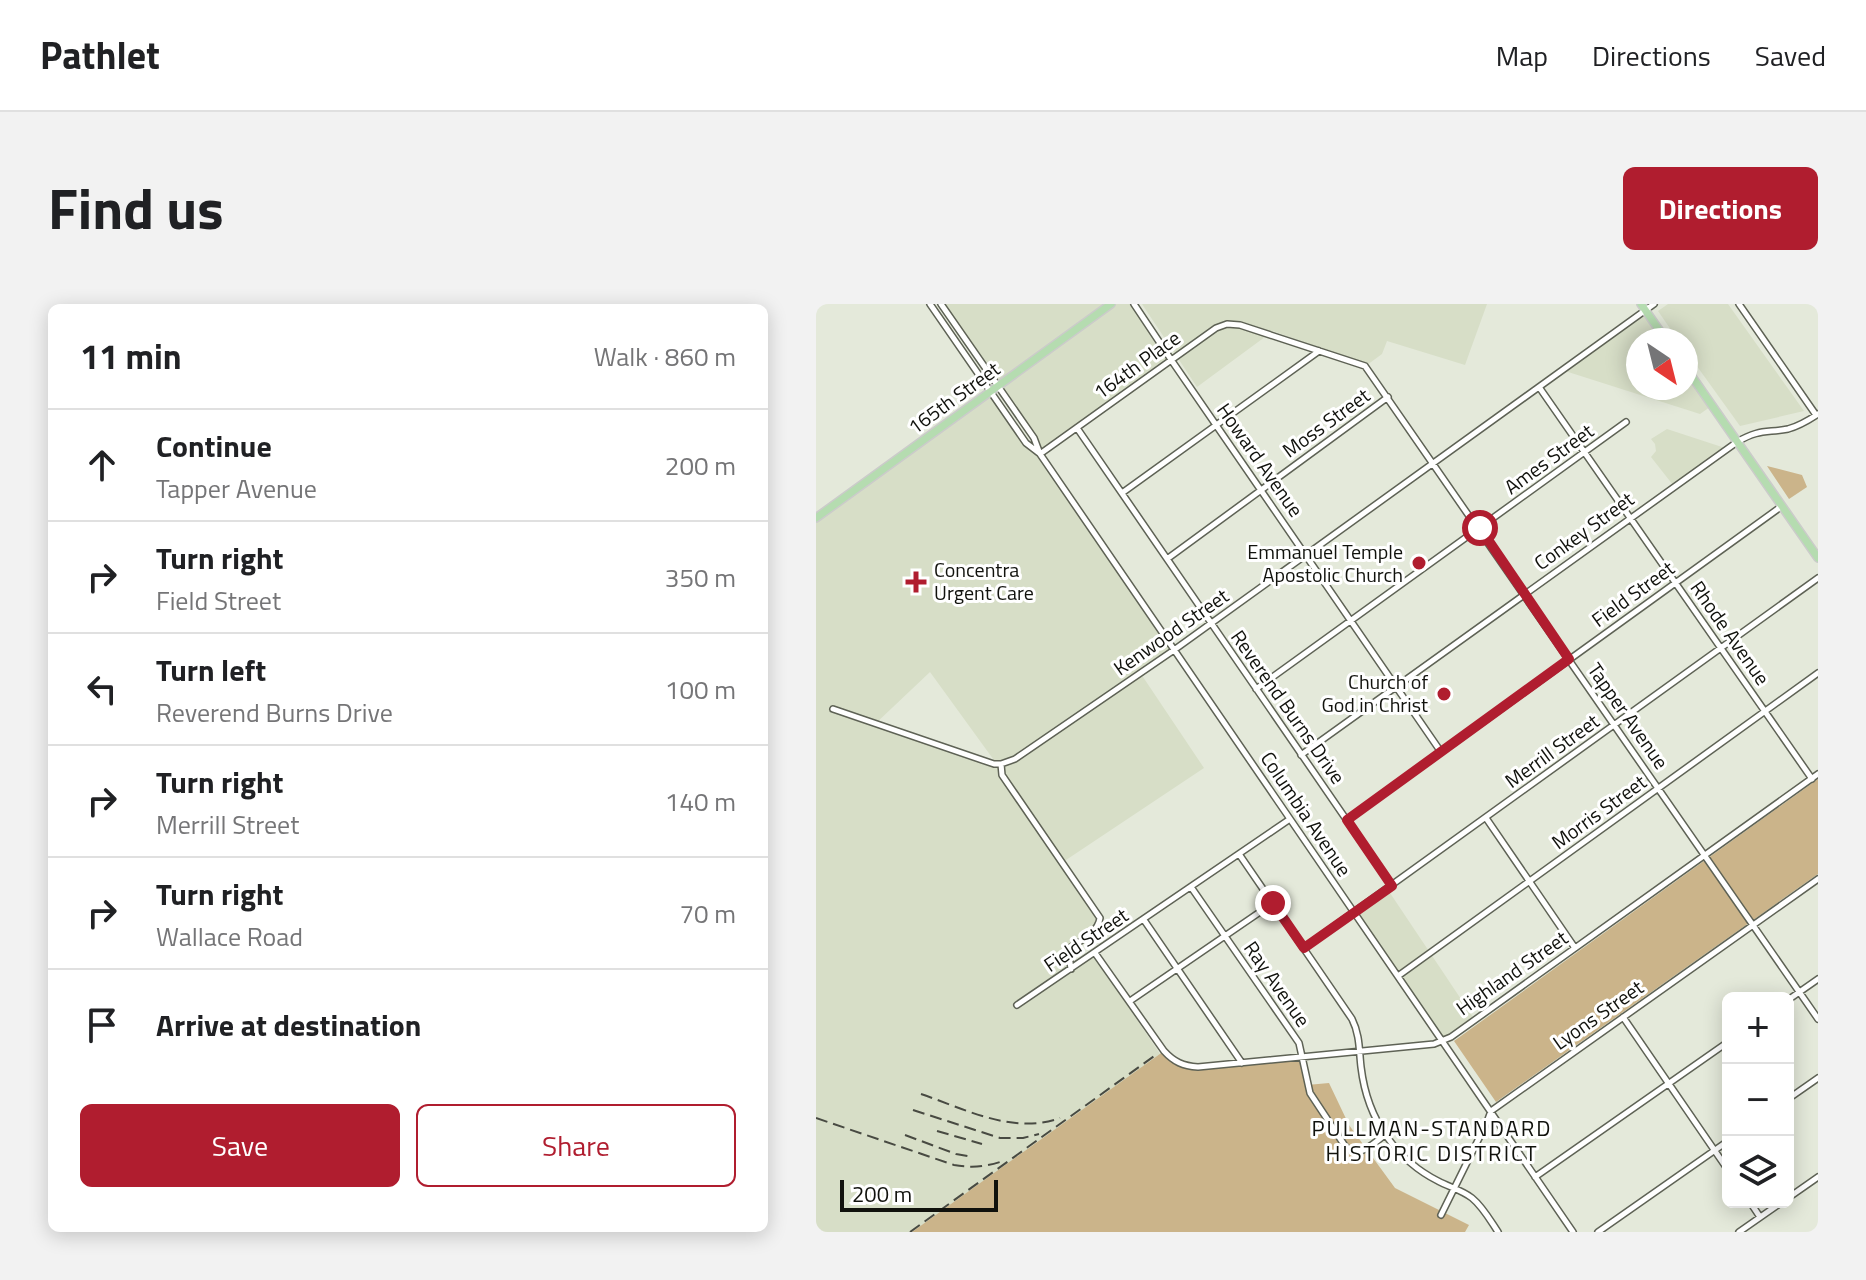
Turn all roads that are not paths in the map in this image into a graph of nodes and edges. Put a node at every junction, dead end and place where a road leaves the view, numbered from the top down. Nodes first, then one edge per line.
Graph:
1 (930, 304) edge
2 (941, 304) edge
3 (1111, 304) edge
4 (1134, 304) edge
5 (1654, 304) edge
6 (1739, 304) edge
7 (1643, 307) edge
8 (1658, 328) edge
9 (1259, 331) joint
10 (1319, 350) junction
11 (1171, 359) junction
12 (1698, 385) edge
13 (999, 386) junction
14 (1539, 387) junction
15 (991, 392) junction
16 (1388, 397) junction
17 (1817, 414) edge
18 (1626, 422) dead end
19 (1216, 425) junction
20 (1077, 428) junction
21 (1737, 442) junction
22 (1585, 452) junction
23 (1040, 454) junction
24 (1434, 463) junction
25 (1261, 490) junction
26 (1122, 493) junction
27 (1782, 506) junction
28 (1630, 517) junction
29 (816, 518) edge
30 (1480, 528) junction
31 (1306, 555) junction
32 (1818, 558) edge
33 (1167, 559) junction
34 (1818, 578) edge
35 (1676, 583) junction
36 (1525, 594) junction
37 (1351, 621) junction
38 (1211, 623) junction
39 (1721, 648) junction
40 (1174, 650) junction
41 (1569, 659) junction
42 (1818, 673) edge
43 (1396, 687) junction
44 (1256, 689) junction
45 (833, 709) dead end
46 (1765, 711) junction
47 (1615, 725) junction
48 (1441, 752) junction
49 (1301, 755) junction
50 (1001, 764) junction
51 (1818, 774) edge
52 (1812, 779) junction
53 (1658, 788) junction
54 (1486, 818) junction
55 (1290, 819) junction
56 (1347, 820) junction
57 (1239, 854) junction
58 (1705, 856) junction
59 (1818, 879) edge
60 (1530, 881) junction
61 (1392, 886) junction
62 (1191, 887) junction
63 (1273, 903) junction
64 (1355, 913) junction
65 (1144, 920) junction
66 (1753, 925) junction
67 (1225, 936) junction
68 (1304, 948) junction
69 (1575, 948) junction
70 (1095, 953) junction
71 (1071, 969) junction
72 (1177, 969) junction
73 (1398, 976) junction
74 (1818, 979) edge
75 (1799, 992) junction
76 (1794, 996) edge
77 (1130, 1001) junction
78 (1017, 1005) dead end
79 (1623, 1017) junction
80 (1818, 1019) edge
81 (1442, 1041) junction
82 (1722, 1046) edge
83 (1360, 1051) junction
84 (1303, 1057) junction
85 (1242, 1063) junction
86 (1818, 1078) edge
87 (1668, 1083) junction
88 (1794, 1095) edge
89 (1491, 1111) junction
90 (1385, 1135) junction
91 (1722, 1145) edge
92 (1715, 1150) junction
93 (1722, 1161) edge
94 (1535, 1177) junction
95 (1818, 1177) edge
96 (1454, 1188) junction
97 (1794, 1194) edge
98 (1754, 1208) edge
99 (1773, 1208) edge
100 (1441, 1215) dead end
101 (1760, 1217) junction
102 (1498, 1232) edge
103 (1573, 1232) edge
104 (1598, 1232) edge
105 (1739, 1232) edge

1 - 15 street, Columbia Avenue
2 - 13 street, Columbia Avenue
3 - 13 main road, 165th Street
4 - 11 street, Howard Avenue
5 - 7 street, Kenwood Street
6 - 17 street
7 - 8 main road
7 - 14 street, Kenwood Street
9 - 10 street, Tapper Avenue
9 - 11 street, 164th Place
10 - 16 street, Tapper Avenue
10 - 19 street
11 - 19 street, Howard Avenue
11 - 20 street, 164th Place
12 - 21 main road
13 - 15 main road, 165th Street
13 - 23 street, Columbia Avenue
14 - 22 street, Rhode Avenue
14 - 24 street, Kenwood Street
15 - 23 street, Columbia Avenue
15 - 29 main road, 165th Street
16 - 24 street, Tapper Avenue
16 - 25 street, Moss Street
17 - 21 street, Conkey Street
18 - 22 street, Ames Street
19 - 25 street, Howard Avenue
19 - 26 street
20 - 23 street, 164th Place
20 - 26 street, Reverend Burns Drive
21 - 27 main road
21 - 28 street, Conkey Street
22 - 28 street, Rhode Avenue
22 - 30 street, Ames Street
23 - 40 street, Columbia Avenue
24 - 30 street, Tapper Avenue
24 - 31 street, Kenwood Street
25 - 31 street, Howard Avenue
25 - 33 street, Moss Street
26 - 33 street, Reverend Burns Drive
27 - 32 main road
27 - 35 street, Field Street
28 - 35 street, Rhode Avenue
28 - 36 street, Conkey Street
30 - 36 street, Tapper Avenue
30 - 37 street, Ames Street
31 - 37 street, Howard Avenue
31 - 38 street, Kenwood Street
33 - 38 street, Reverend Burns Drive
34 - 39 street, Merrill Street
35 - 39 street, Rhode Avenue
35 - 41 street, Field Street
36 - 41 street, Tapper Avenue
36 - 43 street, Conkey Street
37 - 43 street, Howard Avenue
37 - 44 street, Ames Street
38 - 40 street, Kenwood Street
38 - 44 street, Reverend Burns Drive
39 - 46 street, Rhode Avenue
39 - 47 street, Merrill Street
40 - 50 street, Kenwood Street
40 - 55 street, Columbia Avenue
41 - 47 street, Tapper Avenue
41 - 48 street, Field Street
42 - 46 street, Morris Street
43 - 48 street, Howard Avenue
43 - 49 street, Conkey Street
44 - 49 street, Reverend Burns Drive
45 - 50 street
46 - 52 street, Rhode Avenue
46 - 53 street, Morris Street
47 - 53 street, Tapper Avenue
47 - 54 street, Merrill Street
48 - 56 street, Field Street
49 - 56 street, Reverend Burns Drive
50 - 71 street
51 - 52 street, Highland Street
52 - 58 street, Highland Street
53 - 58 street, Tapper Avenue
53 - 60 street, Morris Street
54 - 60 street
54 - 61 street, Merrill Street
55 - 57 street, Field Street
55 - 64 street, Columbia Avenue
56 - 61 street, Reverend Burns Drive
57 - 62 street, Field Street
57 - 63 street
58 - 66 street, Tapper Avenue
58 - 69 street, Highland Street
59 - 66 street, Lyons Street
60 - 69 street
60 - 73 street, Morris Street
61 - 64 street, Merrill Street
62 - 65 street, Field Street
62 - 67 street, Ray Avenue
63 - 67 street
63 - 68 street
64 - 68 street, Merrill Street
64 - 73 street, Columbia Avenue
65 - 70 street, Field Street
65 - 72 street
66 - 75 street, Tapper Avenue
66 - 79 street, Lyons Street
67 - 72 street
67 - 84 street, Ray Avenue
68 - 83 street
69 - 81 street, Highland Street
70 - 71 street, Field Street
70 - 77 street
71 - 78 street, Field Street
72 - 77 street
72 - 85 street
73 - 81 street, Columbia Avenue
74 - 75 street
75 - 76 street
75 - 80 street, Tapper Avenue
77 - 85 street, Highland Street
79 - 87 street
79 - 89 street, Lyons Street
81 - 83 street, Highland Street
81 - 89 street, Columbia Avenue
82 - 87 street
83 - 84 street, Highland Street
83 - 90 street
84 - 85 street, Highland Street
84 - 90 street, Ray Avenue
86 - 88 street
87 - 92 street
87 - 94 street
89 - 94 street, Columbia Avenue
89 - 96 street, Lyons Street
90 - 96 street
91 - 92 street
92 - 93 street
92 - 104 street
94 - 103 street, Columbia Avenue
95 - 97 street
96 - 100 street, Lyons Street
96 - 102 street
98 - 101 street
99 - 101 street
101 - 105 street

